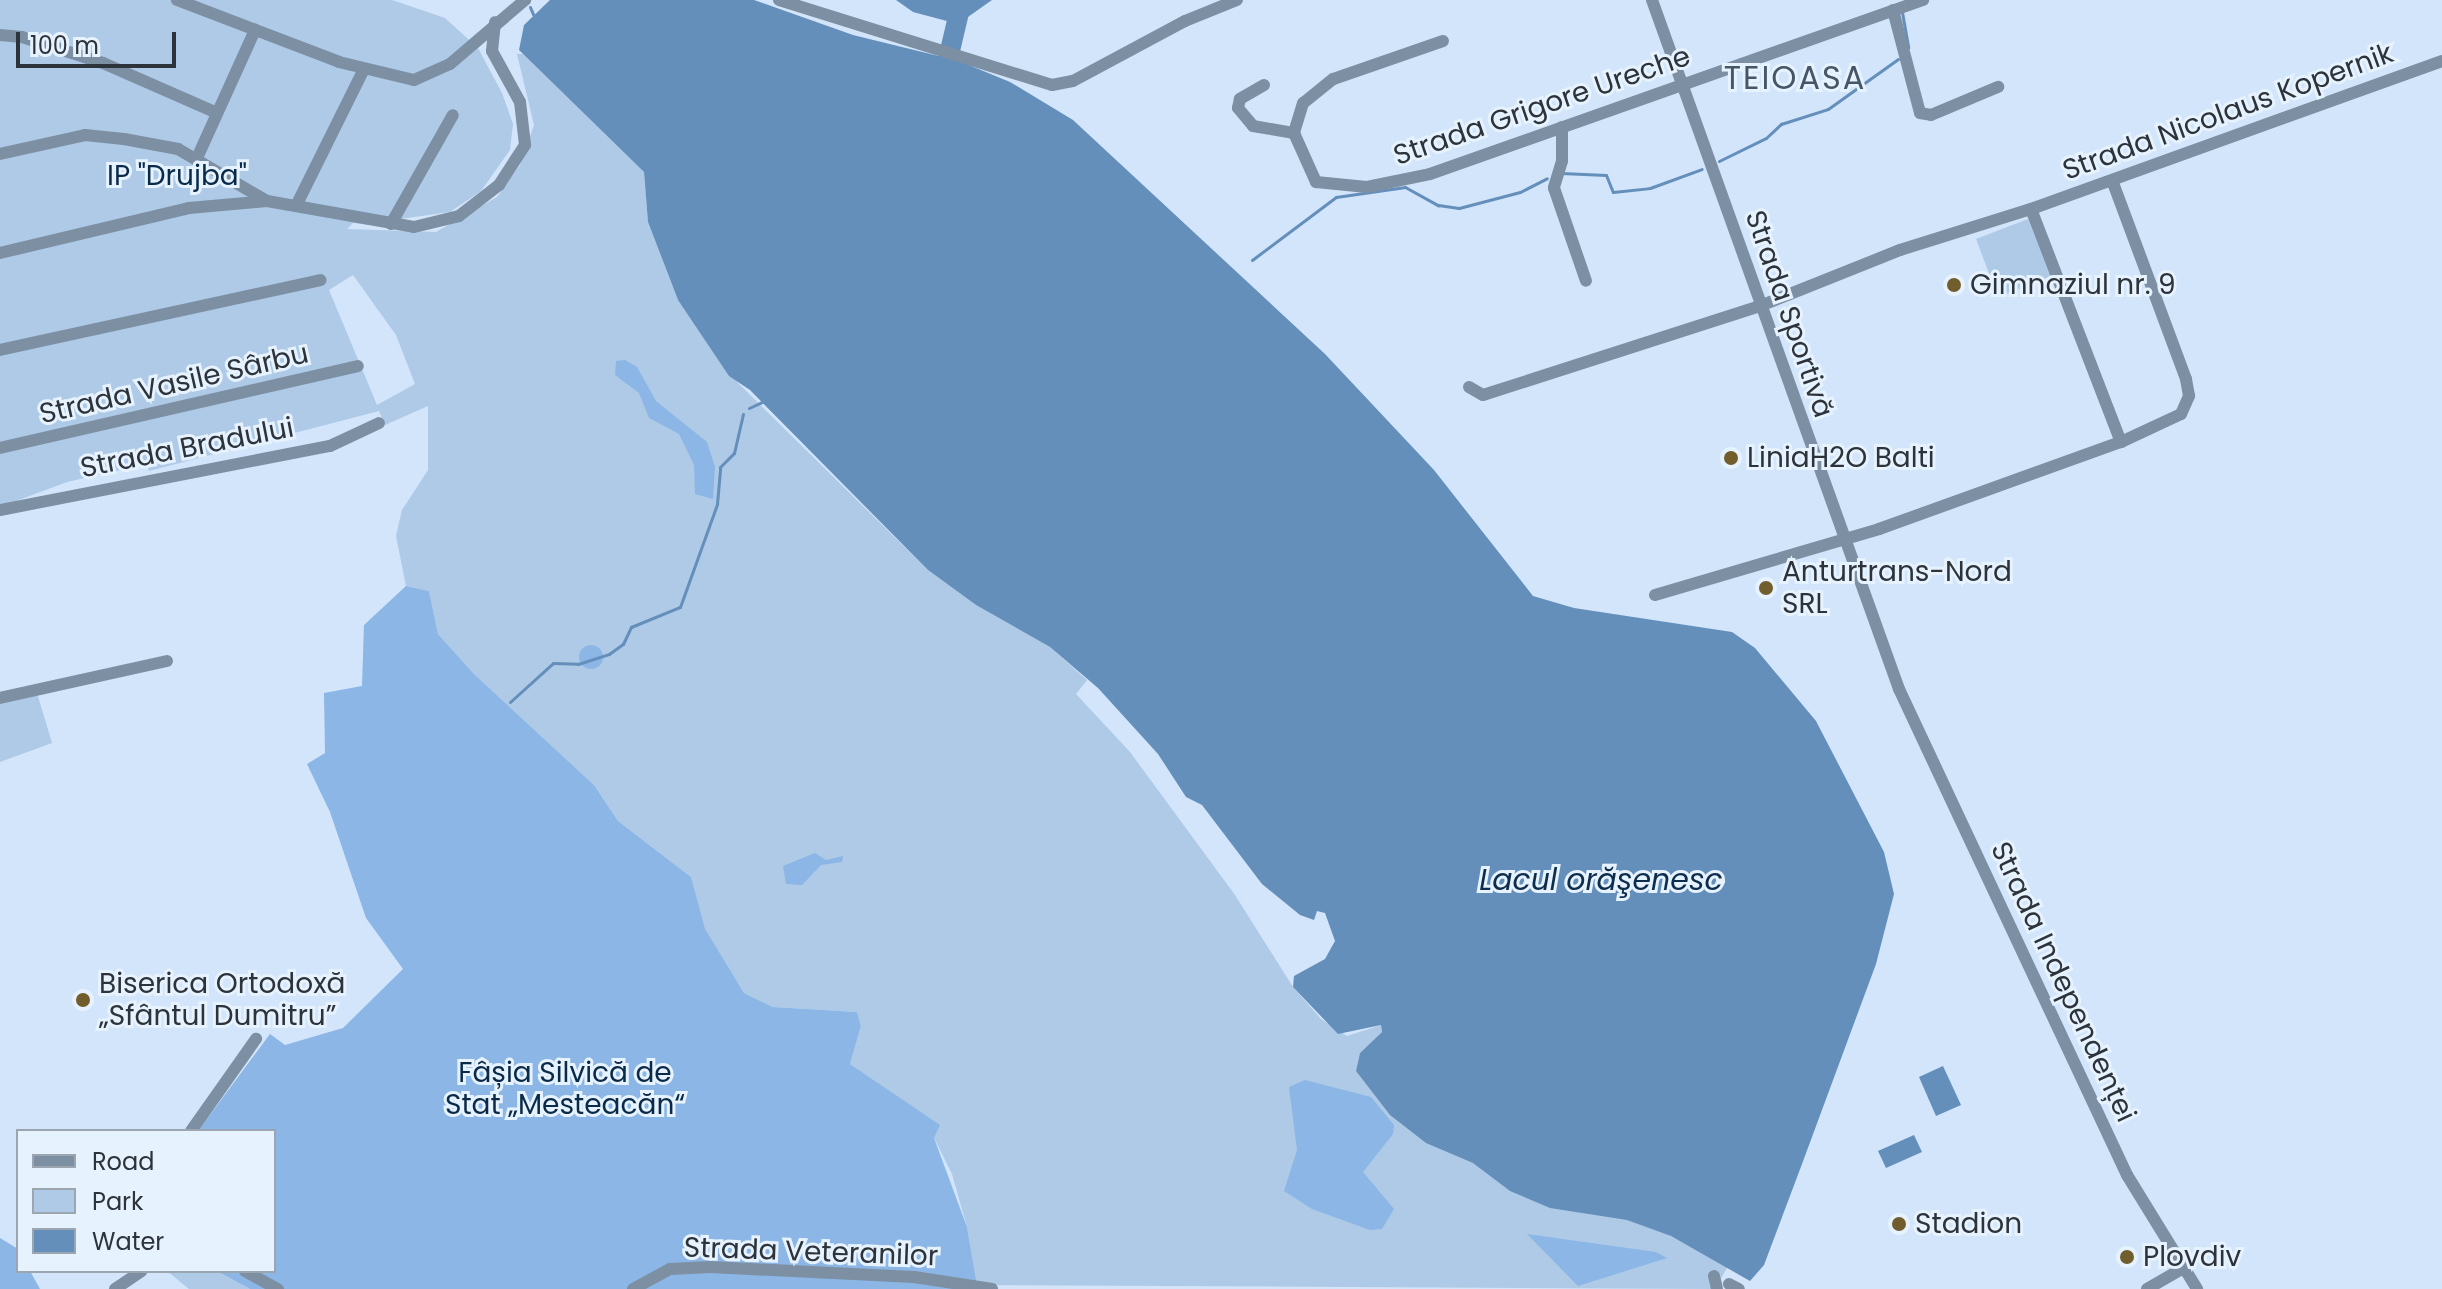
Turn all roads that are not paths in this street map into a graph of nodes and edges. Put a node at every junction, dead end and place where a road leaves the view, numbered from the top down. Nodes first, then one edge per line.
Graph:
1 (177, 0) edge
2 (525, 0) edge
3 (779, 0) edge
4 (1237, 0) edge
5 (1652, 0) edge
6 (1923, 0) edge
7 (1893, 10) junction
8 (495, 22) junction
9 (255, 30) junction
10 (0, 35) edge
11 (1443, 41) dead end
12 (2442, 61) edge
13 (364, 69) junction
14 (1681, 82) junction
15 (1264, 85) dead end
16 (1998, 87) dead end
17 (217, 113) junction
18 (453, 115) dead end
19 (1562, 127) junction
20 (1294, 133) junction
21 (0, 154) edge
22 (197, 158) junction
23 (2112, 180) junction
24 (267, 201) junction
25 (296, 206) junction
26 (2031, 209) junction
27 (391, 224) junction
28 (0, 253) edge
29 (320, 280) dead end
30 (1586, 281) dead end
31 (1760, 306) junction
32 (0, 350) edge
33 (358, 366) dead end
34 (1469, 387) dead end
35 (379, 423) dead end
36 (2121, 442) junction
37 (0, 448) edge
38 (0, 510) edge
39 (1843, 541) junction
40 (1655, 595) dead end
41 (167, 661) dead end
42 (1899, 689) joint
43 (0, 698) edge
44 (256, 1039) dead end
45 (192, 1129) edge
46 (2181, 1269) junction
47 (139, 1273) edge
48 (249, 1273) edge
49 (115, 1289) edge
50 (278, 1289) edge
51 (633, 1289) edge
52 (992, 1289) edge
53 (2147, 1289) edge
54 (2197, 1289) edge

1 - 9 street
2 - 8 street
3 - 4 street
5 - 14 street, Strada Sportivă
6 - 7 street, Strada Grigore Ureche
7 - 14 street, Strada Grigore Ureche
7 - 16 street
8 - 13 street
8 - 27 street
9 - 13 street
9 - 17 street
10 - 17 street
11 - 20 street
12 - 23 street, Strada Nicolaus Kopernik
13 - 25 street
14 - 19 street, Strada Grigore Ureche
14 - 31 street, Strada Sportivă
15 - 20 street
17 - 22 street
18 - 27 street
19 - 20 street, Strada Grigore Ureche
19 - 30 street
21 - 22 street
22 - 24 street
23 - 26 street, Strada Nicolaus Kopernik
23 - 36 street
24 - 25 street
24 - 28 street
25 - 27 street
26 - 31 street, Strada Nicolaus Kopernik
26 - 36 street
29 - 32 street
31 - 34 street, Strada Nicolaus Kopernik
31 - 39 street, Strada Sportivă
33 - 37 street, Strada Vasile Sârbu
35 - 38 street, Strada Bradului
36 - 39 street
39 - 40 street
39 - 42 street, Strada Sportivă
41 - 43 street
42 - 46 street, Strada Independenței
44 - 45 street
46 - 53 street
46 - 54 street, Strada Independenței
47 - 49 street
48 - 50 street
51 - 52 street, Strada Veteranilor

